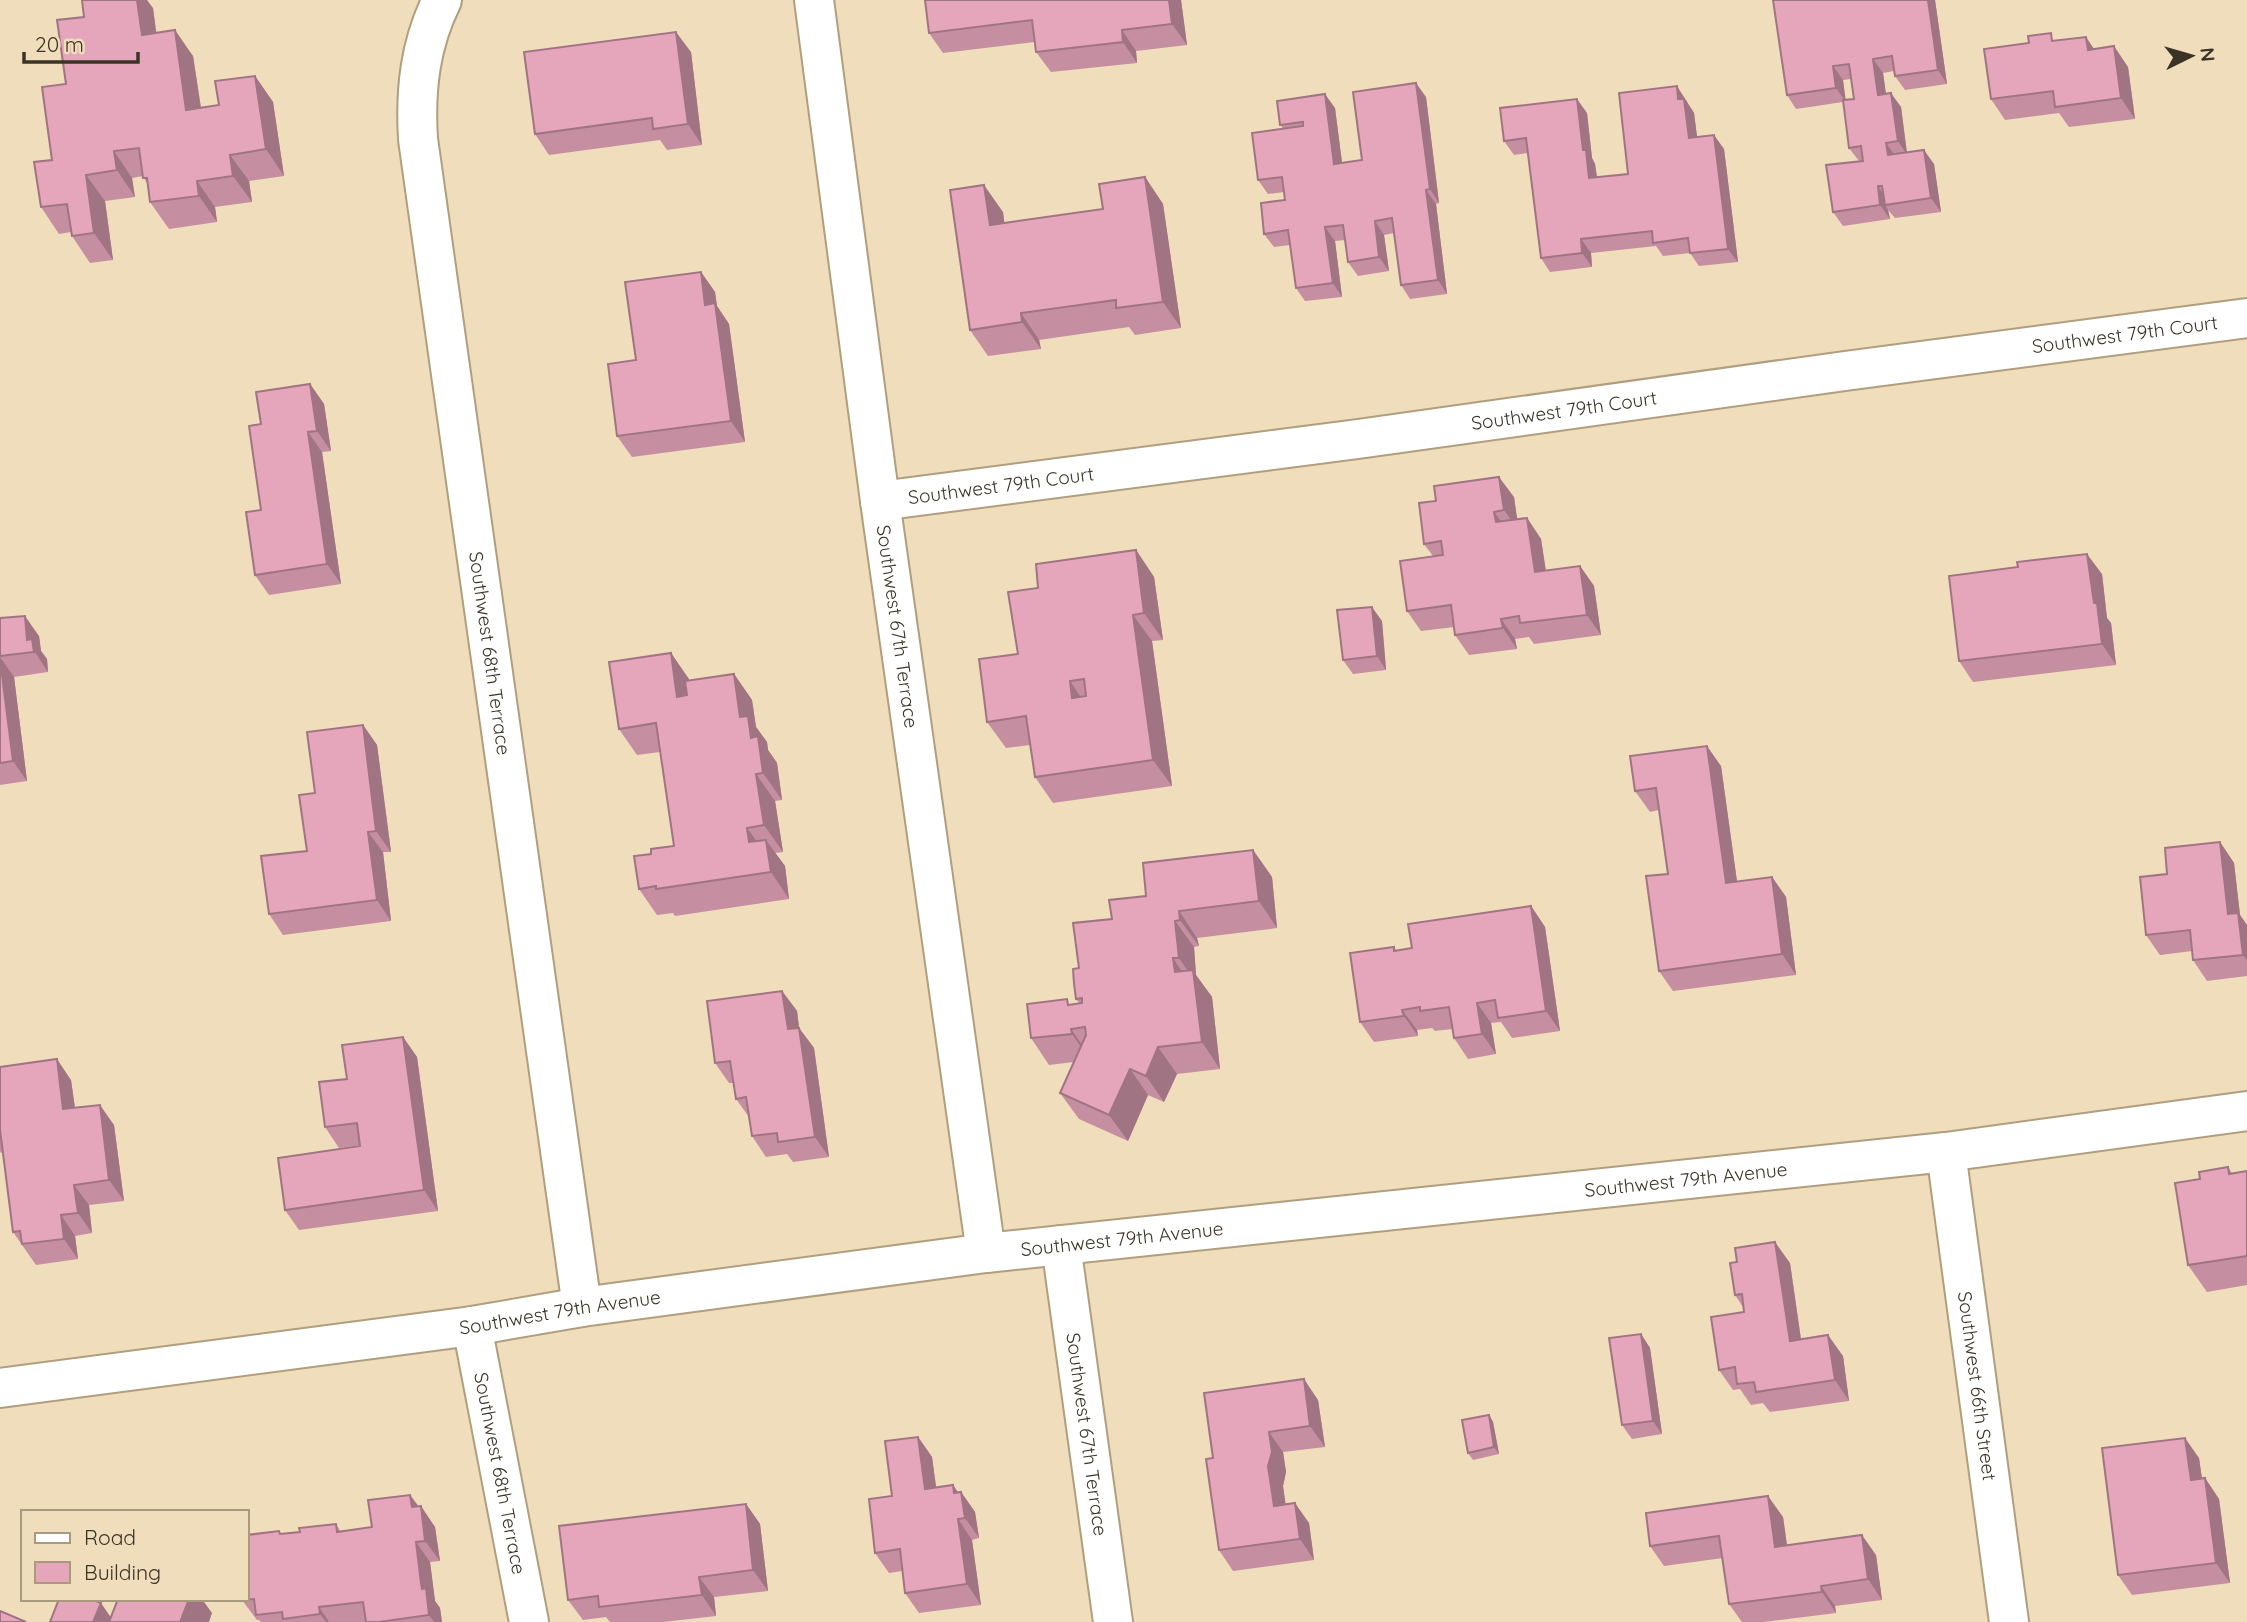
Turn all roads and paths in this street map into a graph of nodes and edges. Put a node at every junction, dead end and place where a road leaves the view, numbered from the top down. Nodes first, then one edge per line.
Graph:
1 (442, 0) edge
2 (814, 0) edge
3 (2247, 318) edge
4 (880, 501) junction
5 (2247, 1111) edge
6 (1946, 1152) junction
7 (1061, 1245) junction
8 (986, 1253) junction
9 (582, 1307) junction
10 (472, 1326) junction
11 (0, 1388) edge
12 (529, 1622) edge
13 (1114, 1622) edge
14 (2009, 1622) edge

1 - 9 street, Southwest 68th Terrace
2 - 4 street, Southwest 67th Terrace
3 - 4 street, Southwest 79th Court
4 - 8 street, Southwest 67th Terrace
5 - 6 street, Southwest 79th Avenue
6 - 7 street, Southwest 79th Avenue
6 - 14 street, Southwest 66th Street
7 - 8 street, Southwest 79th Avenue
7 - 13 street, Southwest 67th Terrace
8 - 9 street, Southwest 79th Avenue
9 - 10 street, Southwest 79th Avenue
10 - 11 street, Southwest 79th Avenue
10 - 12 street, Southwest 68th Terrace

